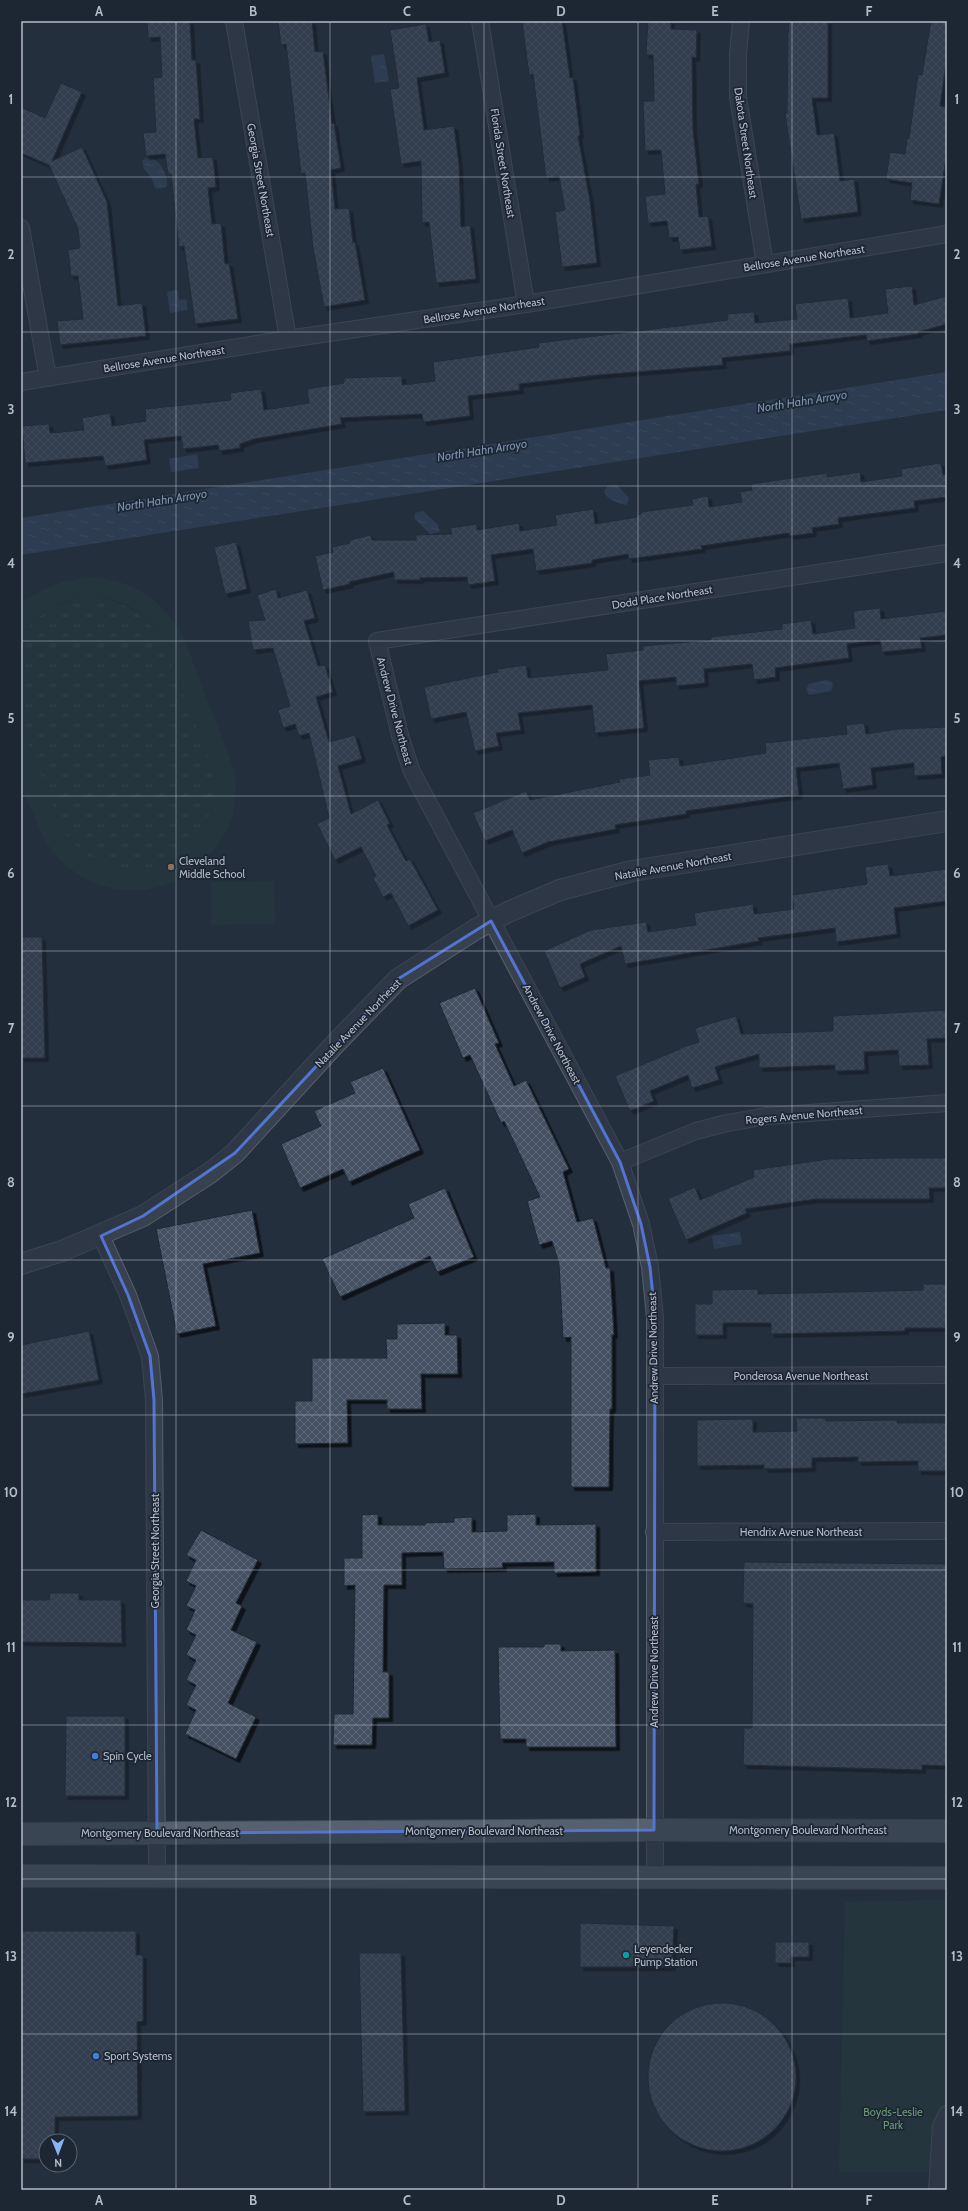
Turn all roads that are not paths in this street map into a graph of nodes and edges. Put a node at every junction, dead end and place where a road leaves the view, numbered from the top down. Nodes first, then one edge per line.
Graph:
1 (234, 21) edge
2 (480, 21) edge
3 (741, 21) edge
4 (21, 228) edge
5 (947, 234) edge
6 (765, 264) junction
7 (526, 304) junction
8 (288, 339) junction
9 (48, 378) junction
10 (21, 382) edge
11 (947, 553) edge
12 (377, 641) joint
13 (947, 822) edge
14 (491, 921) junction
15 (947, 1103) edge
16 (620, 1162) junction
17 (101, 1236) junction
18 (21, 1264) edge
19 (947, 1375) edge
20 (655, 1376) junction
21 (947, 1531) edge
22 (654, 1532) junction
23 (654, 1830) junction
24 (947, 1831) edge
25 (157, 1833) junction
26 (21, 1834) edge
27 (21, 1876) edge
28 (157, 1876) junction
29 (655, 1877) junction
30 (947, 1878) edge
31 (947, 2114) edge
32 (937, 2190) edge

1 - 8 street, Georgia Street Northeast
2 - 7 street, Florida Street Northeast
3 - 6 street, Dakota Street Northeast
4 - 9 street
5 - 6 street, Bellrose Avenue Northeast
6 - 7 street, Bellrose Avenue Northeast
7 - 8 street, Bellrose Avenue Northeast
8 - 9 street, Bellrose Avenue Northeast
9 - 10 street, Bellrose Avenue Northeast
11 - 12 street, Dodd Place Northeast
12 - 14 street, Andrew Drive Northeast
13 - 14 street, Natalie Avenue Northeast
14 - 16 street, Andrew Drive Northeast
14 - 17 street, Natalie Avenue Northeast
15 - 16 street, Rogers Avenue Northeast
16 - 20 street, Andrew Drive Northeast
17 - 18 street, Natalie Avenue Northeast
17 - 25 street, Georgia Street Northeast
19 - 20 street, Ponderosa Avenue Northeast
20 - 22 street, Andrew Drive Northeast
21 - 22 street, Hendrix Avenue Northeast
22 - 23 street, Andrew Drive Northeast
23 - 24 main road, Montgomery Boulevard Northeast
23 - 25 main road, Montgomery Boulevard Northeast
23 - 29 street, Andrew Drive Northeast
25 - 26 main road, Montgomery Boulevard Northeast
25 - 28 street, Georgia Street Northeast
27 - 28 main road
28 - 29 main road
29 - 30 main road
31 - 32 street

